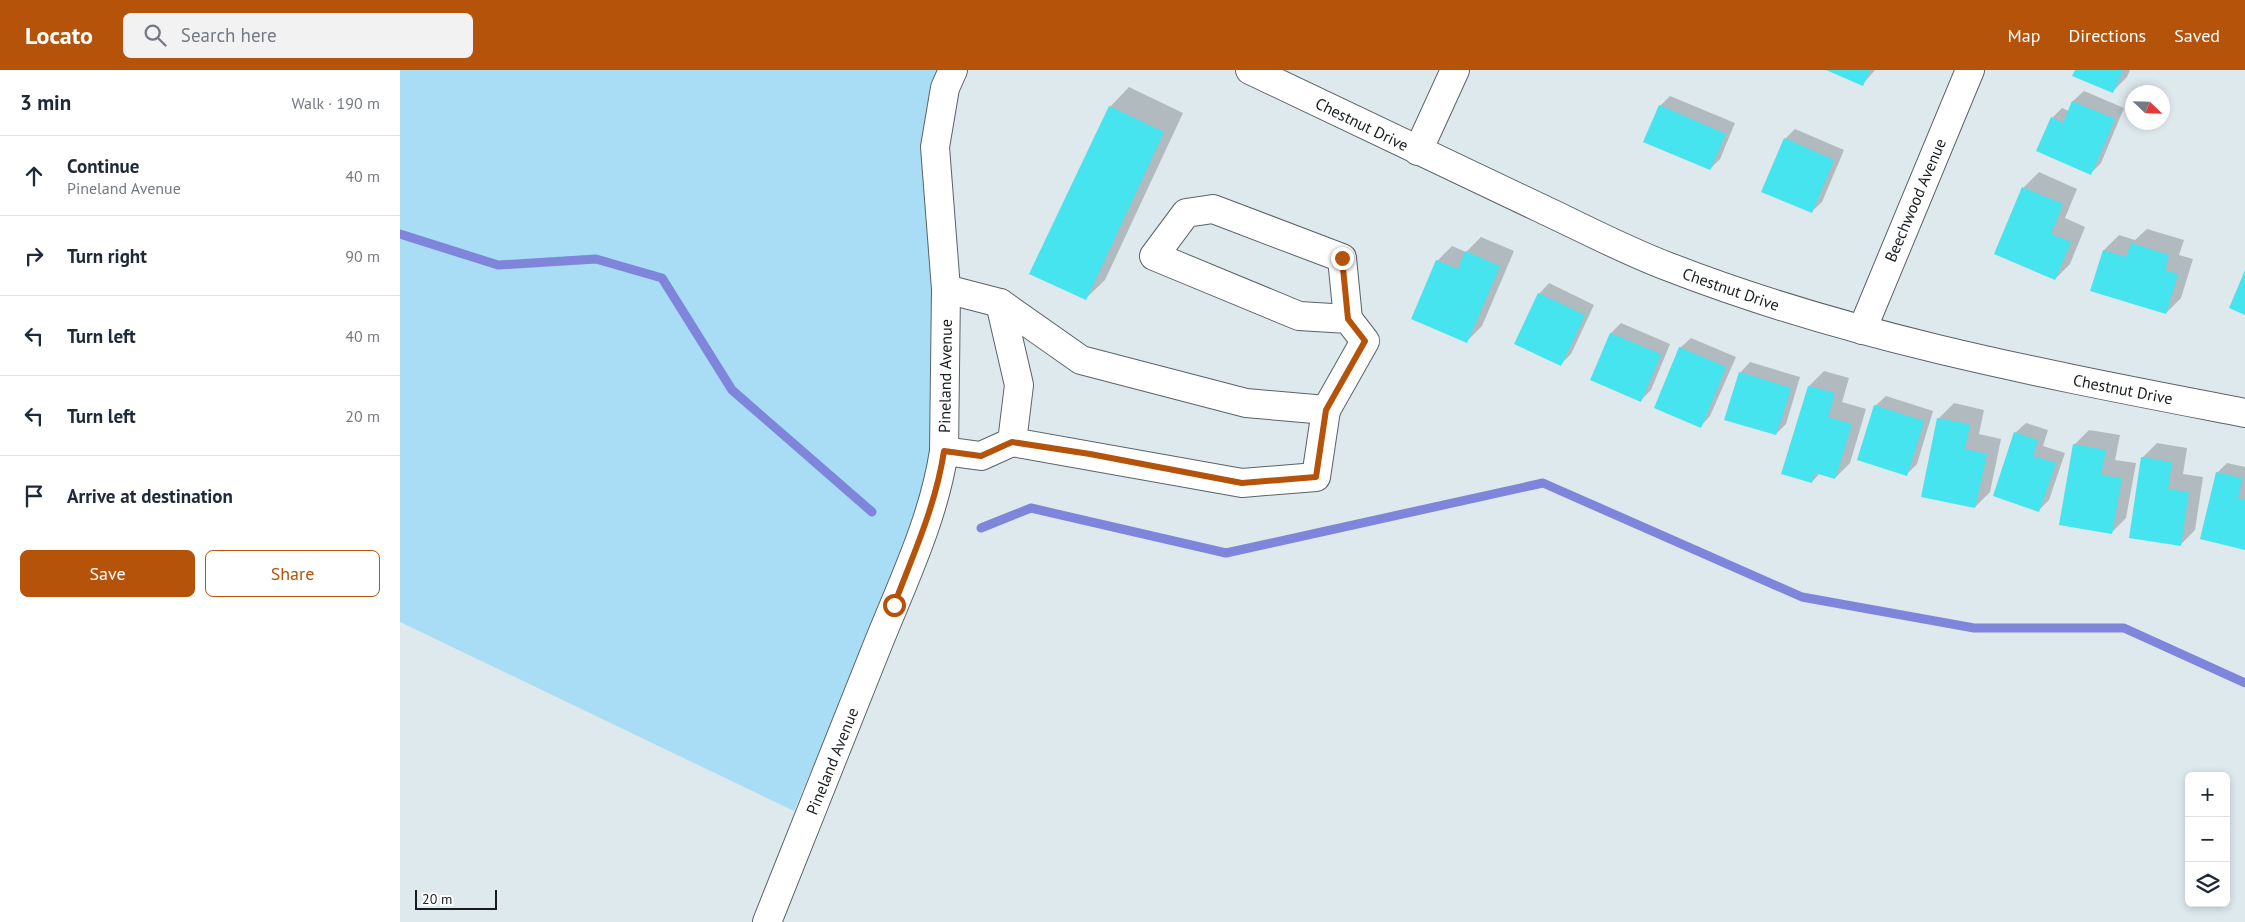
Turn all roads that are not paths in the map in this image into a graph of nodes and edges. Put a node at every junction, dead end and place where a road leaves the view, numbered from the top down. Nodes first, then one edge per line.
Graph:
1 (953, 70) edge
2 (1250, 70) edge
3 (1454, 70) edge
4 (1970, 70) edge
5 (1418, 151) junction
6 (946, 289) junction
7 (1000, 303) junction
8 (1348, 319) junction
9 (1862, 330) junction
10 (1326, 410) junction
11 (2245, 413) edge
12 (1012, 442) junction
13 (944, 451) junction
14 (768, 922) edge

1 - 6 street, Pineland Avenue
2 - 5 street, Chestnut Drive
3 - 5 street
4 - 9 street, Beechwood Avenue
5 - 9 street, Chestnut Drive
6 - 7 street
6 - 13 street, Pineland Avenue
7 - 10 street
7 - 12 street
8 - 8 street
8 - 10 street
9 - 11 street, Chestnut Drive
10 - 12 street
12 - 13 street
13 - 14 street, Pineland Avenue

